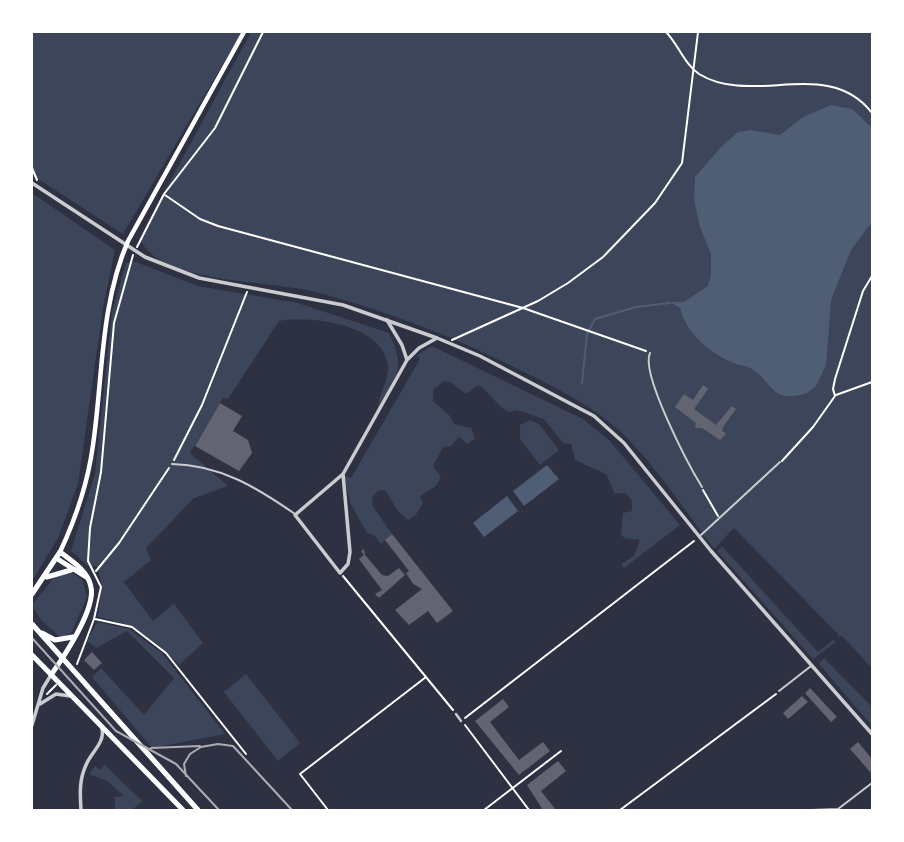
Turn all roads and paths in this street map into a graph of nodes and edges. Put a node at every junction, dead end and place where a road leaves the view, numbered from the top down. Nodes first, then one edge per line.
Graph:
1 (244, 32) edge
2 (263, 32) edge
3 (666, 32) edge
4 (698, 32) edge
5 (694, 71) junction
6 (873, 113) edge
7 (32, 168) edge
8 (32, 183) edge
9 (40, 189) junction
10 (164, 194) junction
11 (126, 247) junction
12 (135, 252) junction
13 (873, 276) edge
14 (249, 288) junction
15 (523, 308) junction
16 (387, 320) junction
17 (437, 338) junction
18 (449, 342) junction
19 (650, 353) joint
20 (407, 360) junction
21 (873, 382) edge
22 (835, 396) junction
23 (783, 459) dead end
24 (780, 462) dead end
25 (172, 464) junction
26 (343, 474) junction
27 (702, 487) joint
28 (295, 514) junction
29 (721, 519) junction
30 (699, 537) junction
31 (694, 541) joint
32 (58, 555) junction
33 (72, 570) junction
34 (96, 571) junction
35 (341, 573) junction
36 (86, 577) junction
37 (44, 578) junction
38 (32, 594) edge
39 (83, 617) junction
40 (94, 619) junction
41 (33, 625) edge
42 (73, 637) junction
43 (32, 655) edge
44 (63, 659) junction
45 (812, 665) junction
46 (73, 669) junction
47 (51, 675) junction
48 (426, 677) junction
49 (779, 691) joint
50 (72, 696) junction
51 (38, 705) junction
52 (456, 714) joint
53 (461, 721) junction
54 (32, 725) edge
55 (102, 729) junction
56 (873, 734) edge
57 (561, 751) dead end
58 (246, 754) dead end
59 (873, 783) edge
60 (513, 789) junction
61 (81, 810) edge
62 (183, 810) edge
63 (198, 810) edge
64 (328, 810) edge
65 (484, 810) edge
66 (529, 810) edge
67 (620, 810) edge
68 (811, 810) edge

1 - 11 main road
2 - 10 path
3 - 5 path
4 - 5 path
5 - 6 path
5 - 15 path
7 - 9 path
8 - 9 street
9 - 11 street
10 - 12 path
10 - 15 path
11 - 12 street
11 - 32 main road
12 - 14 street
12 - 34 path
13 - 22 path
14 - 16 street
14 - 25 path
15 - 18 path
15 - 19 path
16 - 17 street
16 - 20 street
17 - 18 street
17 - 20 street
18 - 30 street
19 - 27 lane
20 - 26 street
21 - 22 path
22 - 23 path
24 - 29 lane
25 - 28 lane
25 - 34 path
26 - 28 street
26 - 35 street
27 - 29 path
28 - 35 street
29 - 30 lane
30 - 31 street
30 - 45 street
31 - 53 path
32 - 33 main road
32 - 36 main road
32 - 37 main road
33 - 36 main road
33 - 37 main road
34 - 40 path
35 - 48 path
36 - 39 main road
37 - 38 main road
39 - 40 path
39 - 42 main road
40 - 46 path
40 - 58 path
41 - 42 main road
41 - 44 main road
42 - 44 main road
43 - 47 main road
44 - 46 main road
44 - 47 main road
45 - 49 lane
45 - 56 street
46 - 63 main road
47 - 50 main road
47 - 51 street
48 - 52 path
48 - 64 path
49 - 67 path
50 - 51 street
50 - 55 main road
51 - 54 street
52 - 53 street
53 - 60 path
55 - 61 street
55 - 62 main road
57 - 60 path
59 - 68 lane
60 - 65 path
60 - 66 path

